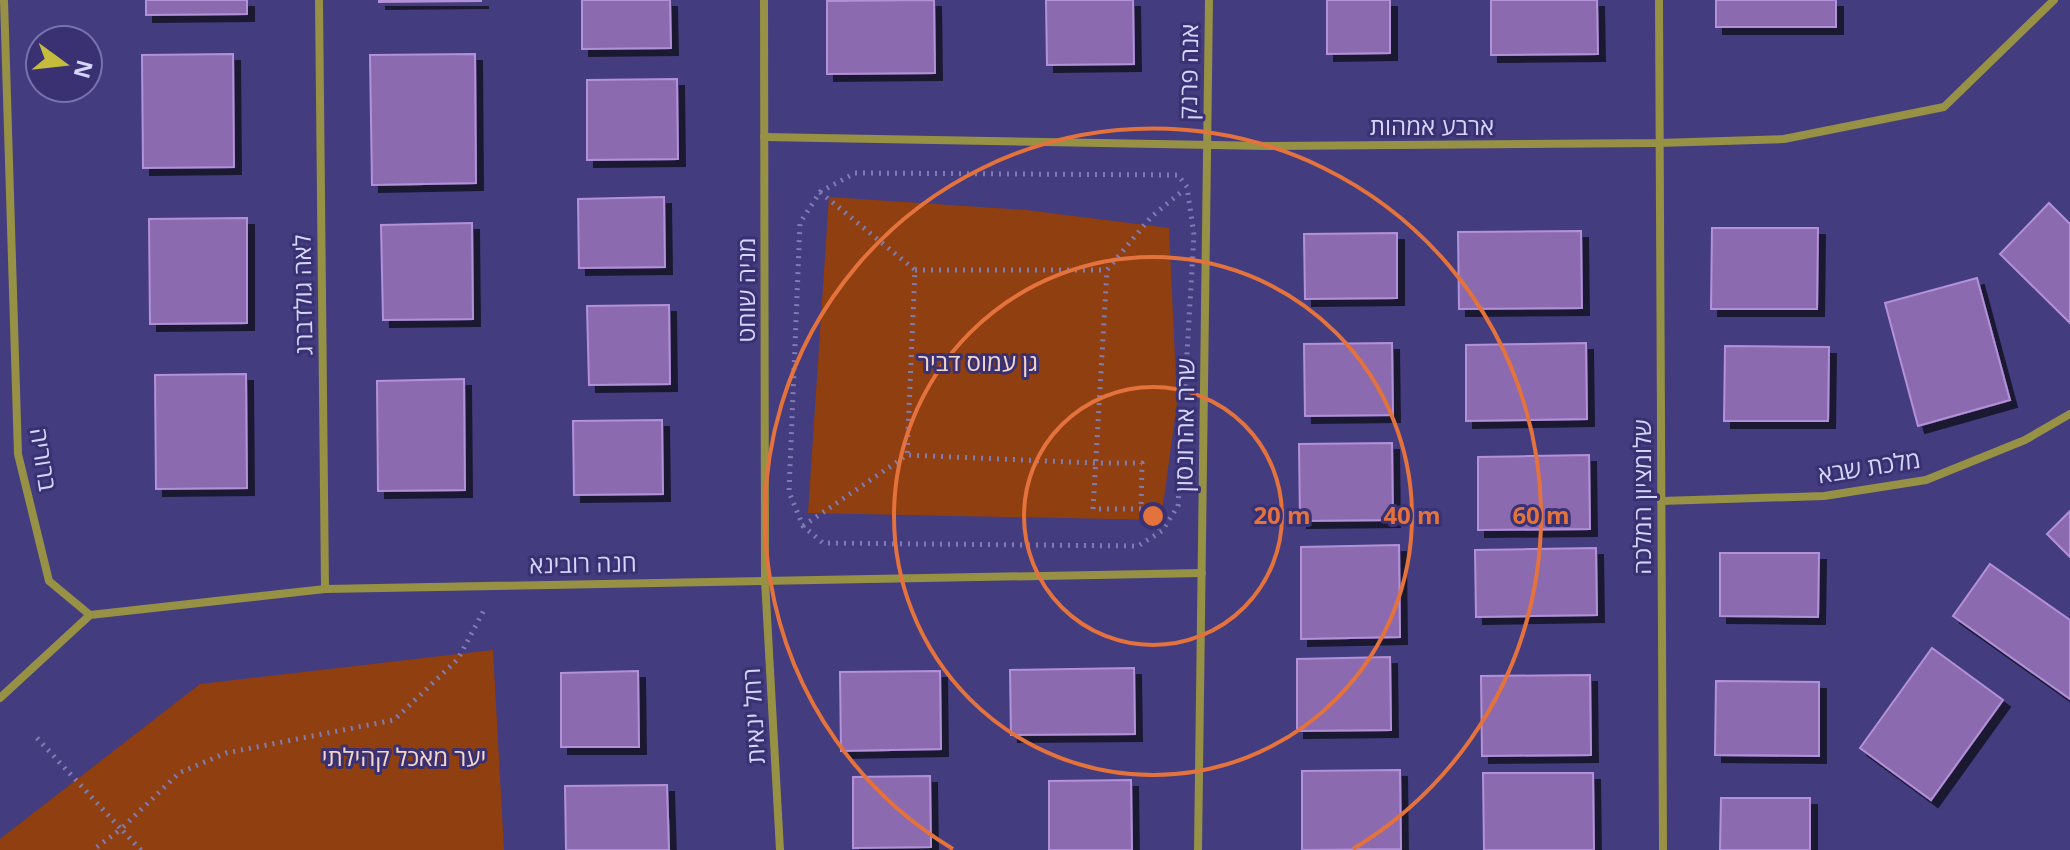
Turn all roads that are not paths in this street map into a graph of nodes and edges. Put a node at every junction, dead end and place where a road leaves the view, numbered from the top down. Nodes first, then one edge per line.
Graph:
1 (4, 0) edge
2 (319, 0) edge
3 (764, 0) edge
4 (1209, 0) edge
5 (1659, 0) edge
6 (2054, 0) edge
7 (764, 137) junction
8 (1659, 143) junction
9 (1207, 144) junction
10 (2070, 414) edge
11 (1661, 501) junction
12 (1202, 573) junction
13 (765, 580) junction
14 (325, 589) junction
15 (90, 615) junction
16 (0, 698) edge
17 (780, 850) edge
18 (1198, 850) edge
19 (1663, 850) edge

1 - 15 street, ברוריה
2 - 14 street, לאה גולדברג
3 - 7 street, מניה שוחט
4 - 9 street, אנה פרנק
5 - 8 street, שלומציון המלכה
6 - 8 street, ארבע אמהות
7 - 9 street, ארבע אמהות
7 - 13 street, מניה שוחט
8 - 9 street, ארבע אמהות
8 - 11 street, שלומציון המלכה
9 - 12 street, שרה אהרונסון
10 - 11 street, מלכת שבא
11 - 19 street, שלומציון המלכה
12 - 13 street, חנה רובינא
12 - 18 street, שרה אהרונסון
13 - 14 street, חנה רובינא
13 - 17 street, רחל ינאית
14 - 15 street, חנה רובינא
15 - 16 street

